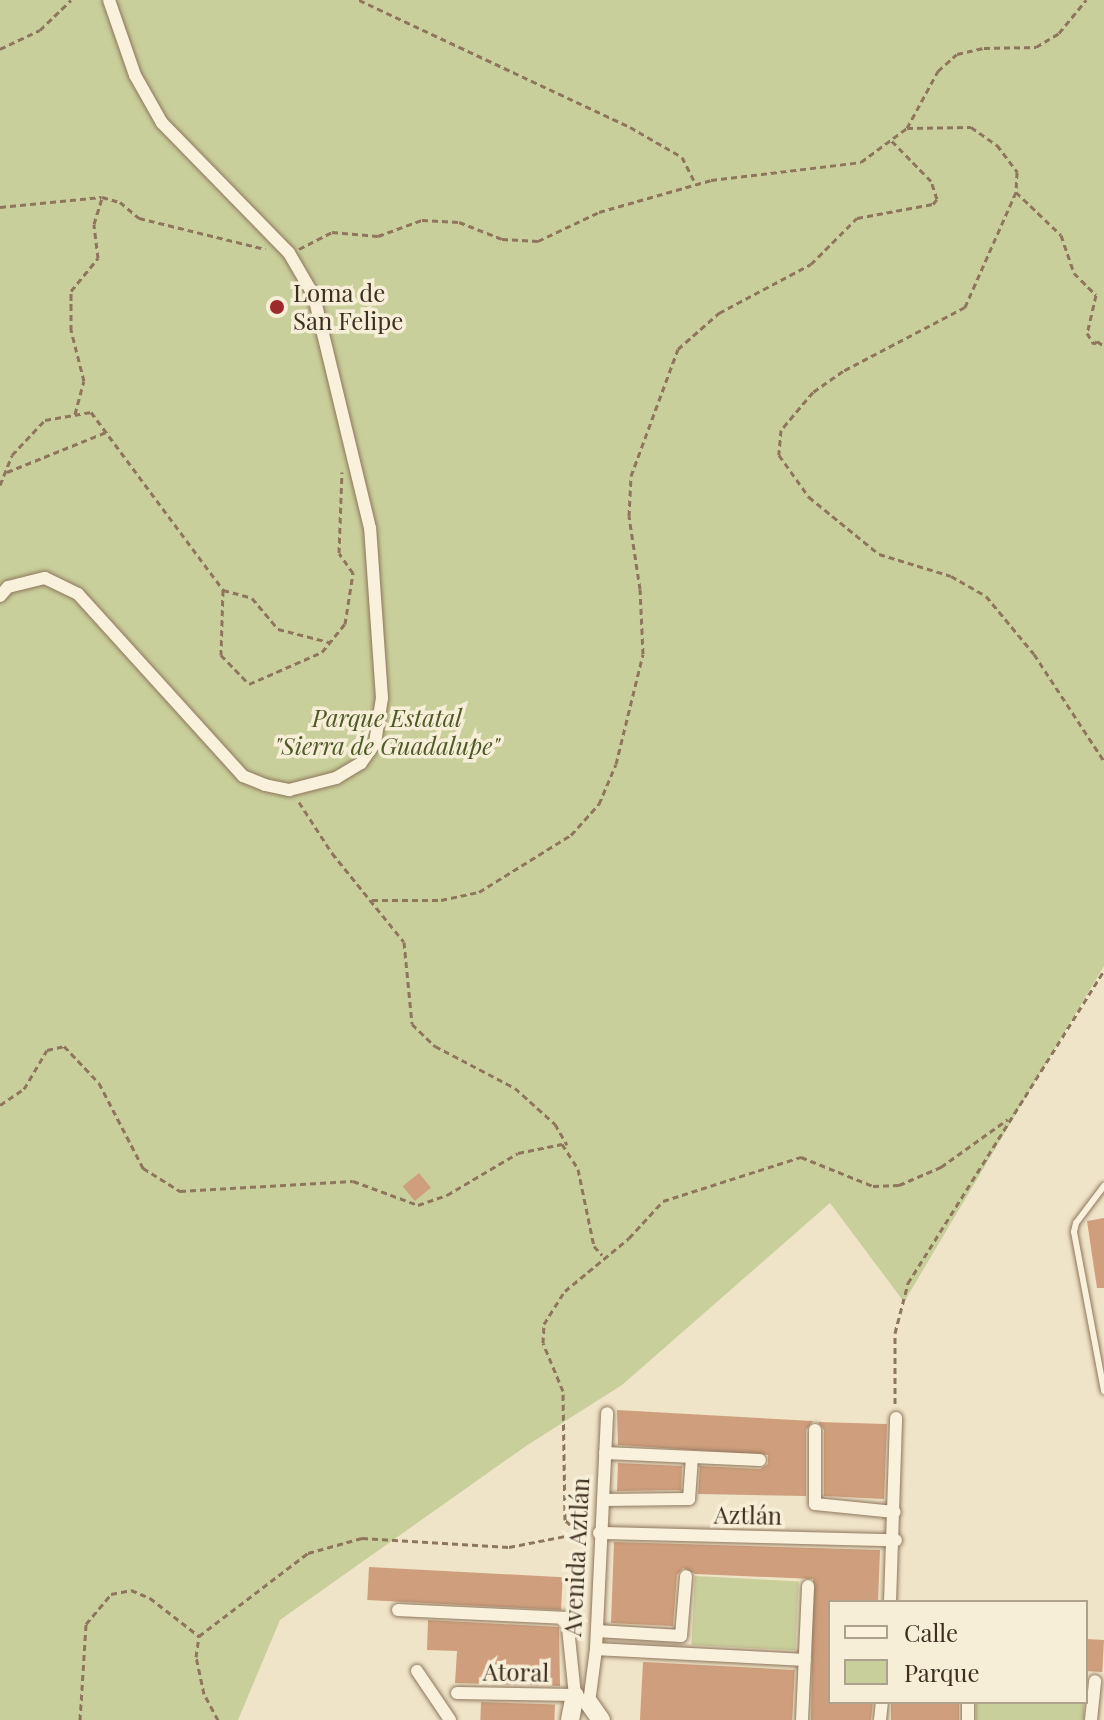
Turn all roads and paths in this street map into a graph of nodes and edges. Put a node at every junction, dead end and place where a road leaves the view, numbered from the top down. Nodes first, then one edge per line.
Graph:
1 (71, 0) edge
2 (109, 0) edge
3 (359, 0) edge
4 (1086, 0) edge
5 (0, 49) edge
6 (907, 128) junction
7 (891, 140) junction
8 (696, 185) junction
9 (1016, 192) junction
10 (102, 197) junction
11 (0, 207) edge
12 (289, 253) junction
13 (1104, 346) edge
14 (75, 415) junction
15 (109, 431) junction
16 (354, 462) junction
17 (7, 472) junction
18 (0, 485) edge
19 (223, 590) junction
20 (0, 596) edge
21 (330, 642) junction
22 (1104, 761) edge
23 (289, 790) junction
24 (372, 900) junction
25 (1104, 970) edge
26 (0, 1105) edge
27 (1008, 1119) junction
28 (567, 1146) junction
29 (1104, 1186) edge
30 (602, 1255) junction
31 (1104, 1391) edge
32 (607, 1413) dead end
33 (896, 1418) joint
34 (815, 1430) dead end
35 (605, 1453) junction
36 (692, 1457) junction
37 (760, 1460) dead end
38 (603, 1500) junction
39 (895, 1512) junction
40 (578, 1531) junction
41 (599, 1533) junction
42 (896, 1540) junction
43 (686, 1576) dead end
44 (808, 1586) dead end
45 (890, 1600) edge
46 (398, 1610) dead end
47 (597, 1631) junction
48 (199, 1636) junction
49 (596, 1649) junction
50 (805, 1660) junction
51 (417, 1671) dead end
52 (1095, 1682) edge
53 (457, 1693) dead end
54 (582, 1699) junction
55 (80, 1720) edge
56 (218, 1720) edge
57 (450, 1720) edge
58 (570, 1720) edge
59 (601, 1720) edge
60 (802, 1720) edge
61 (1091, 1720) edge

1 - 5 path
2 - 12 street
3 - 8 path
4 - 6 path
6 - 7 path
6 - 9 path
7 - 8 path
7 - 24 path
8 - 12 path
9 - 13 path
9 - 22 path
10 - 11 path
10 - 12 path
10 - 14 path
12 - 16 street
14 - 15 path
14 - 17 path
15 - 17 path
15 - 19 path
16 - 21 path
16 - 23 street
17 - 18 path
19 - 21 path
19 - 21 path
20 - 23 street
23 - 24 path
24 - 28 path
25 - 27 path
26 - 28 path
27 - 30 path
27 - 33 path
28 - 30 path
29 - 31 lane
30 - 40 path
32 - 35 street, Avenida Aztlán
33 - 39 street
34 - 39 street, Aztlán
35 - 36 street
35 - 38 street, Avenida Aztlán
36 - 37 street
36 - 38 street, Aztlán
38 - 41 street, Avenida Aztlán
39 - 42 street
40 - 41 path
40 - 48 path
41 - 42 street, Aztlán
41 - 47 street, Avenida Aztlán
42 - 45 street
43 - 47 street
44 - 50 street
46 - 54 street
47 - 49 street, Avenida Aztlán
48 - 55 path
48 - 56 path
49 - 50 street
49 - 54 street, Avenida Aztlán
50 - 60 street
51 - 57 street
52 - 61 street
53 - 54 street, Atoral
54 - 58 street, Avenida Aztlán
54 - 59 street

